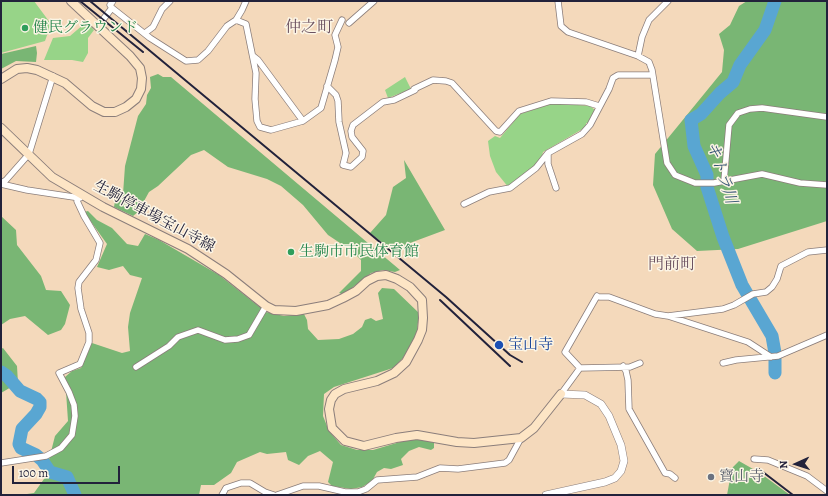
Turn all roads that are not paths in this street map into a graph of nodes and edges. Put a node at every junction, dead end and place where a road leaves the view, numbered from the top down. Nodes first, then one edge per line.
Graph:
1 (70, 1) edge
2 (170, 1) edge
3 (246, 1) edge
4 (374, 1) edge
5 (558, 1) edge
6 (668, 1) edge
7 (111, 4) edge
8 (236, 20) junction
9 (342, 20) dead end
10 (349, 23) dead end
11 (98, 26) junction
12 (145, 33) junction
13 (253, 56) junction
14 (638, 56) junction
15 (652, 75) junction
16 (53, 76) junction
17 (1, 79) edge
18 (327, 86) junction
19 (599, 106) junction
20 (827, 116) edge
21 (303, 121) junction
22 (1, 128) edge
23 (548, 153) junction
24 (29, 154) junction
25 (724, 181) junction
26 (1, 184) edge
27 (827, 186) edge
28 (556, 188) dead end
29 (78, 198) junction
30 (88, 198) junction
31 (464, 204) dead end
32 (827, 250) edge
33 (266, 306) junction
34 (668, 316) junction
35 (827, 336) edge
36 (774, 357) junction
37 (723, 363) dead end
38 (640, 364) dead end
39 (623, 366) junction
40 (136, 367) dead end
41 (580, 368) junction
42 (561, 394) junction
43 (521, 438) junction
44 (754, 459) dead end
45 (1, 463) edge
46 (675, 478) dead end
47 (827, 491) edge
48 (222, 495) edge
49 (274, 495) edge
50 (277, 495) edge
51 (546, 495) edge

1 - 11 main road
2 - 12 street
3 - 8 street
4 - 10 street
5 - 14 street
6 - 14 street
7 - 11 street
7 - 12 street
8 - 12 street
8 - 13 street
9 - 18 street
11 - 16 main road
13 - 21 street
13 - 21 street
14 - 15 street
15 - 19 street
15 - 25 street
16 - 17 main road
16 - 24 street
18 - 19 street
18 - 21 street
19 - 23 street
20 - 25 street
22 - 24 main road, 生駒停車場宝山寺線
23 - 28 street
23 - 31 street
24 - 26 street
24 - 30 main road, 生駒停車場宝山寺線
25 - 27 street
26 - 29 street
29 - 30 street
29 - 45 street
30 - 33 main road, 生駒停車場宝山寺線
32 - 34 street
33 - 40 street
33 - 43 main road, 生駒停車場宝山寺線
34 - 36 street
34 - 41 street
35 - 36 street
36 - 37 street
38 - 39 street
39 - 41 street
39 - 46 street
41 - 42 street
42 - 43 main road
42 - 51 street
43 - 50 street
44 - 47 street
48 - 49 street

